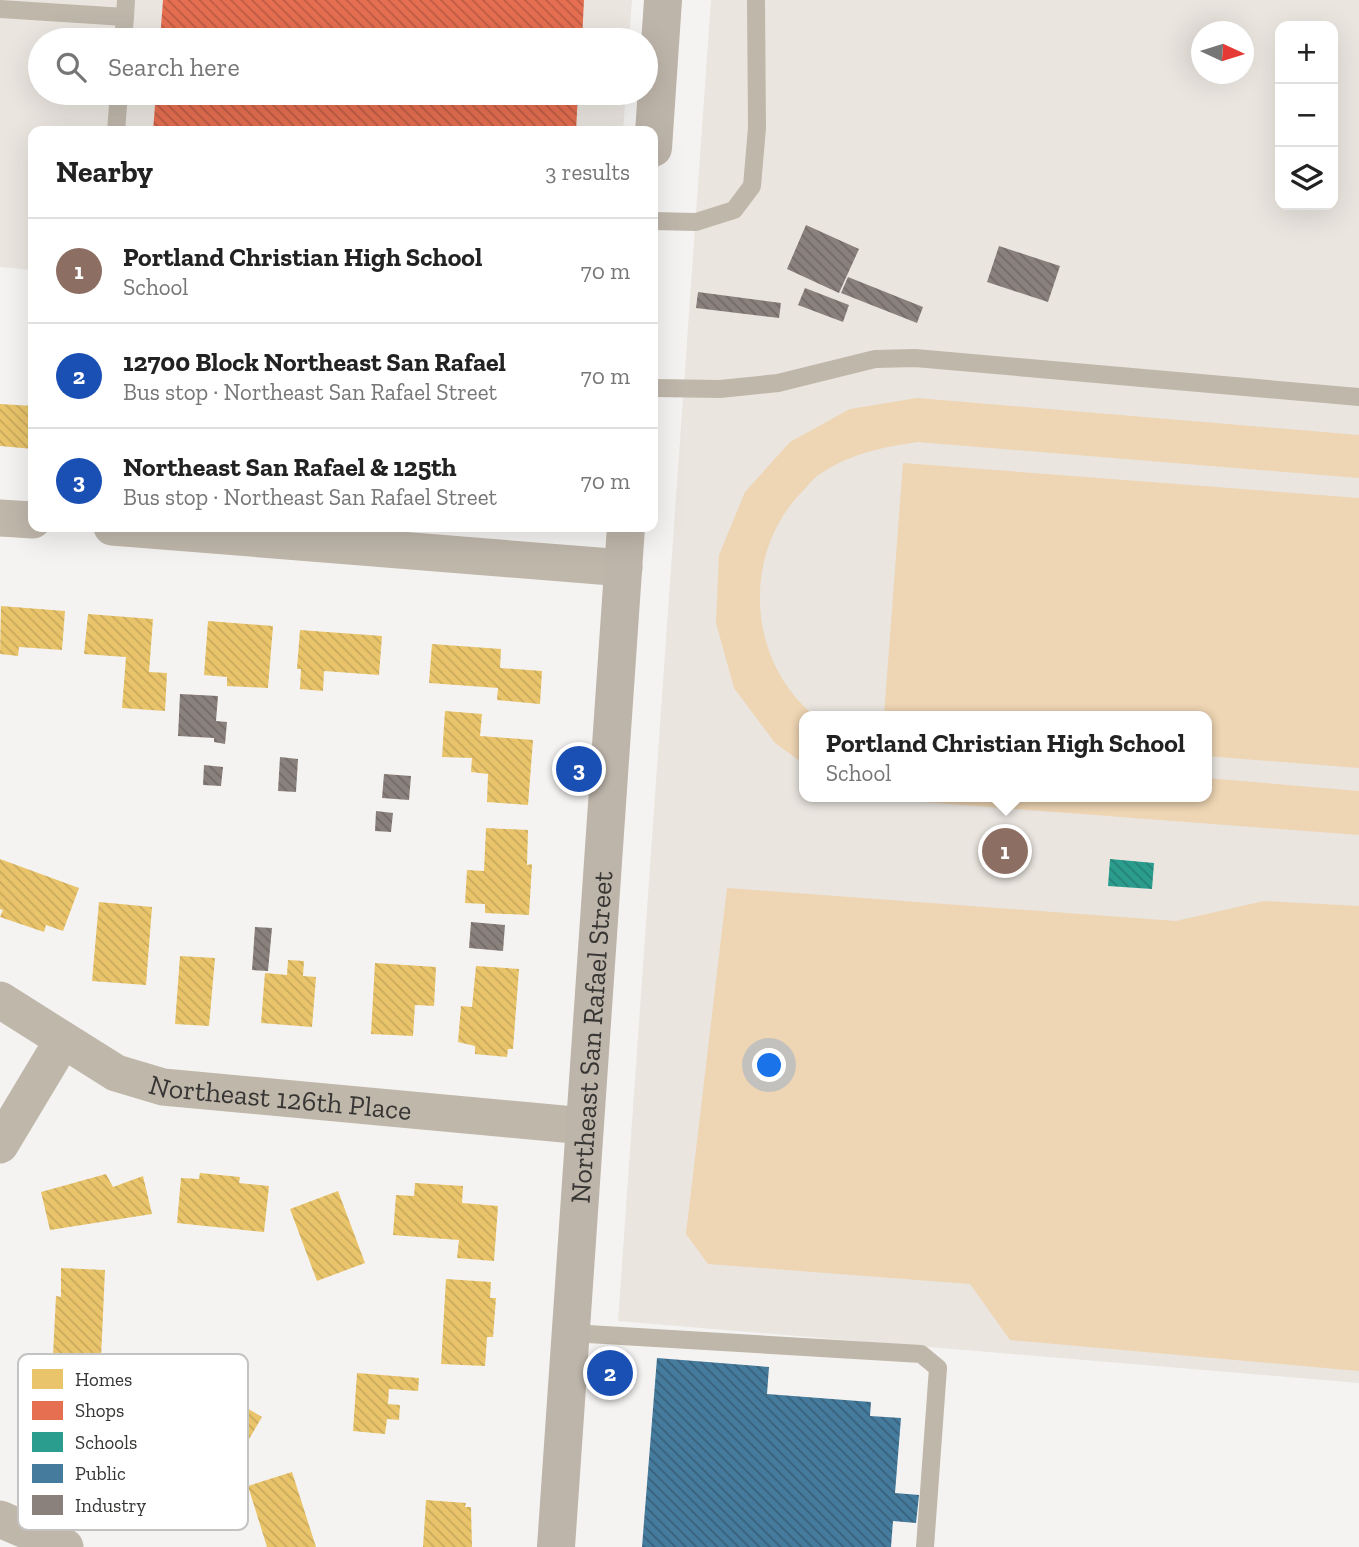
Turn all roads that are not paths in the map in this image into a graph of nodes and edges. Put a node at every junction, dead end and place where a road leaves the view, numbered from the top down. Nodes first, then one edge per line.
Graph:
1 (663, 0) edge
2 (755, 0) edge
3 (0, 9) edge
4 (126, 9) edge
5 (124, 28) edge
6 (658, 74) edge
7 (118, 105) edge
8 (656, 105) edge
9 (116, 126) edge
10 (654, 126) edge
11 (658, 221) edge
12 (658, 388) edge
13 (1359, 397) edge
14 (0, 518) edge
15 (28, 520) edge
16 (175, 532) edge
17 (626, 532) edge
18 (624, 568) junction
19 (0, 1000) edge
20 (63, 1040) junction
21 (585, 1126) junction
22 (0, 1145) edge
23 (571, 1334) junction
24 (0, 1519) edge
25 (18, 1527) edge
26 (26, 1530) edge
27 (65, 1547) edge
28 (555, 1547) edge
29 (925, 1547) edge

1 - 6 street
2 - 11 lane
3 - 4 lane
4 - 5 lane
7 - 9 lane
8 - 10 street
12 - 13 lane
14 - 15 street
16 - 18 street
17 - 18 street, Northeast San Rafael Street
18 - 21 street, Northeast San Rafael Street
19 - 20 street, Northeast 126th Place
20 - 21 street, Northeast 126th Place
20 - 22 street
21 - 23 street, Northeast San Rafael Street
23 - 28 street, Northeast San Rafael Street
23 - 29 lane
24 - 25 street
26 - 27 street

